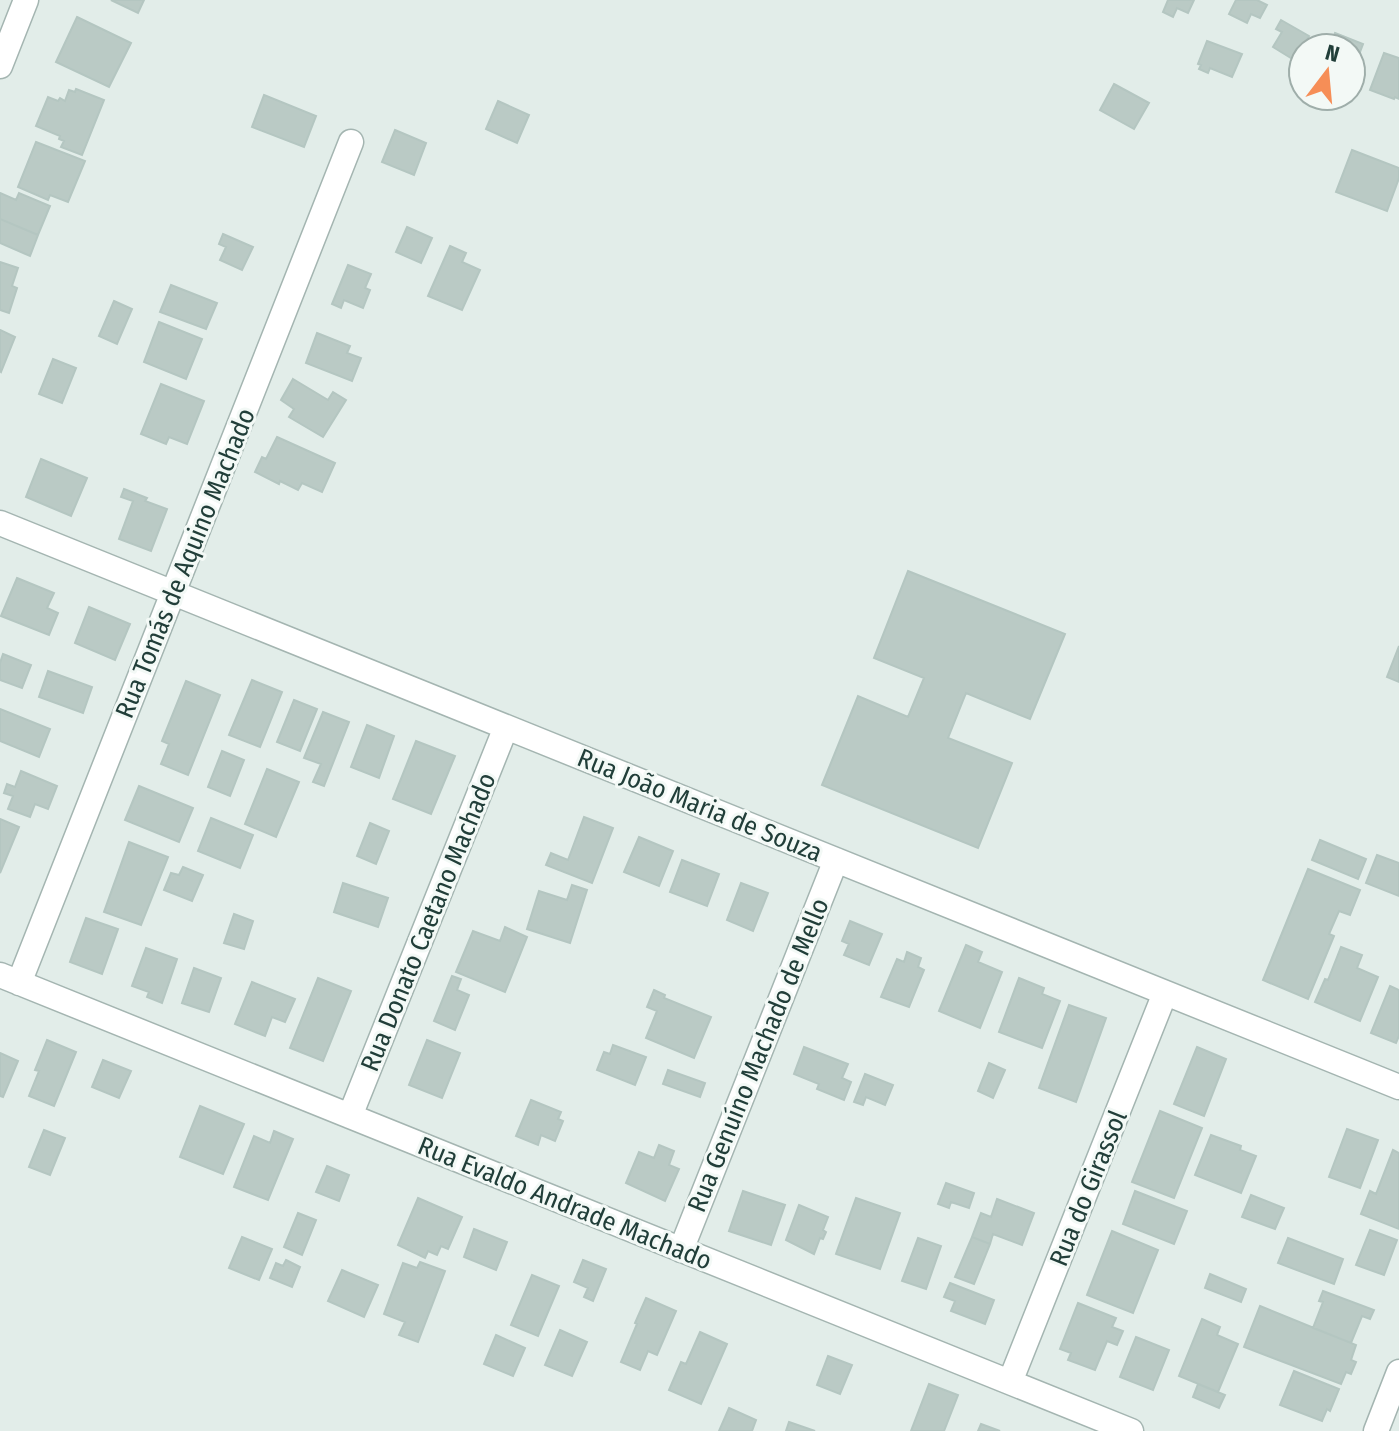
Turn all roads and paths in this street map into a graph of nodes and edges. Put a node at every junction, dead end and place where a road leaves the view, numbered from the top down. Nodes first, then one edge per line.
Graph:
1 (26, 0) edge
2 (0, 66) edge
3 (351, 142) dead end
4 (0, 523) edge
5 (173, 593) junction
6 (506, 727) junction
7 (836, 860) junction
8 (10, 979) edge
9 (1165, 993) junction
10 (1399, 1087) edge
11 (350, 1116) junction
12 (681, 1250) junction
13 (1399, 1372) edge
14 (1010, 1382) junction
15 (1131, 1431) edge
16 (1376, 1431) edge

1 - 2 street
3 - 5 street, Rua Tomás de Aquino Machado
4 - 5 street, Rua João Maria de Souza
5 - 6 street, Rua João Maria de Souza
5 - 8 street, Rua Tomás de Aquino Machado
6 - 7 street, Rua João Maria de Souza
6 - 11 street, Rua Donato Caetano Machado
7 - 9 street, Rua João Maria de Souza
7 - 12 street, Rua Genuíno Machado de Mello
8 - 11 street, Rua Evaldo Andrade Machado
9 - 10 street, Rua João Maria de Souza
9 - 14 street, Rua do Girassol
11 - 12 street, Rua Evaldo Andrade Machado
12 - 14 street, Rua Evaldo Andrade Machado
13 - 16 street
14 - 15 street, Rua Evaldo Andrade Machado

